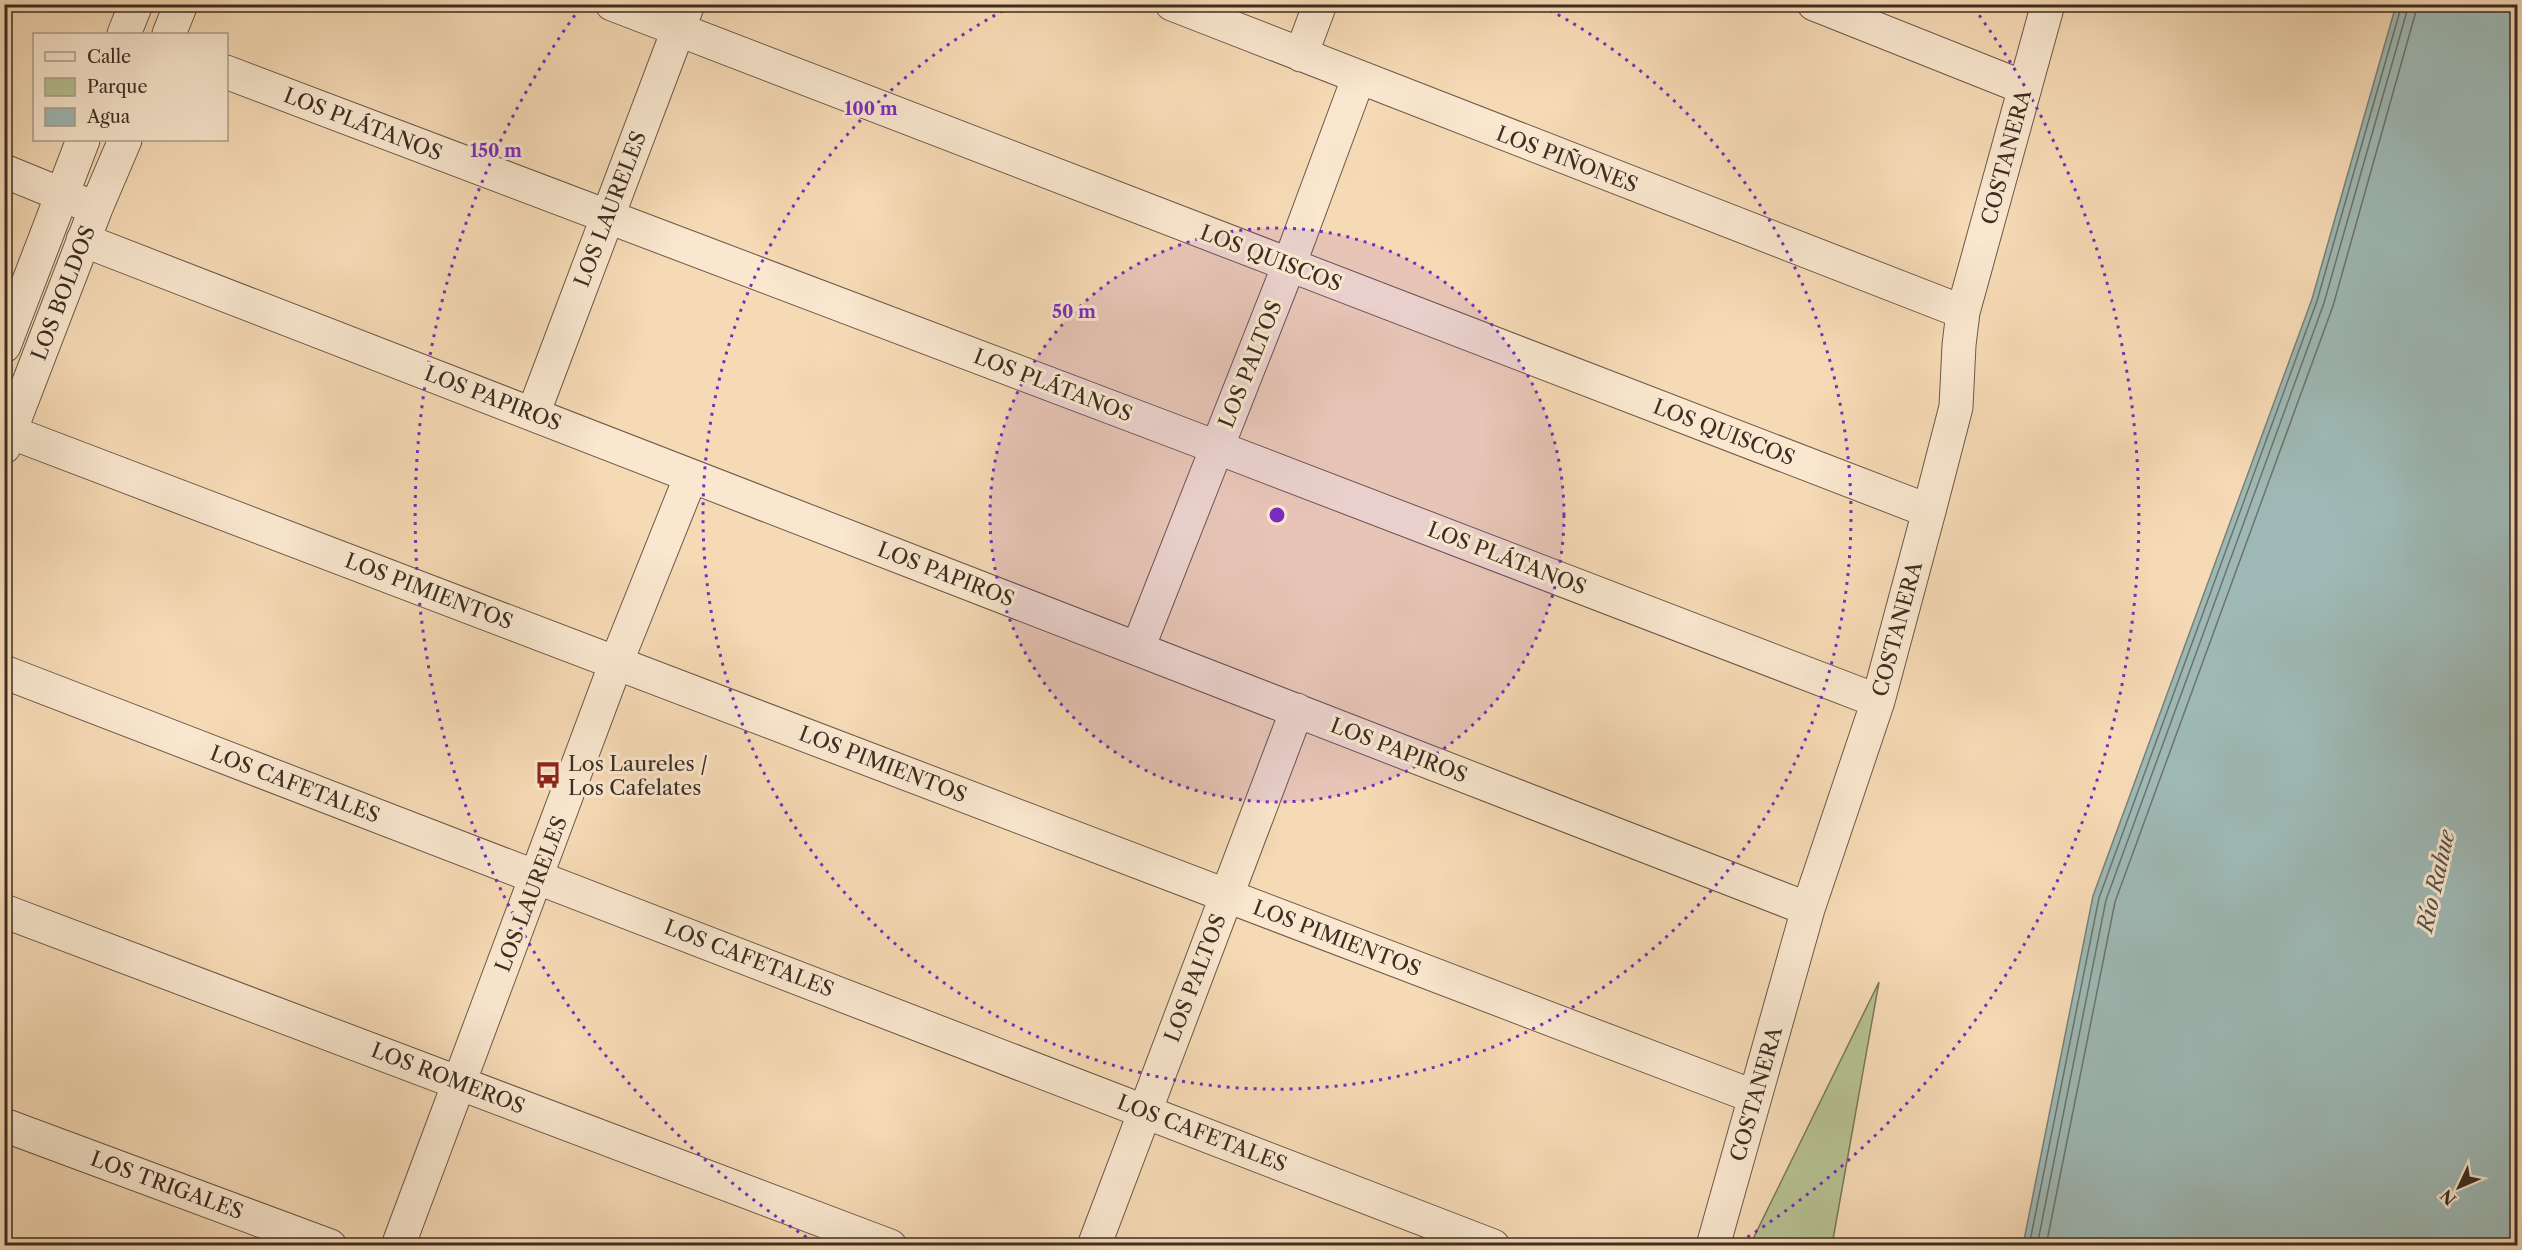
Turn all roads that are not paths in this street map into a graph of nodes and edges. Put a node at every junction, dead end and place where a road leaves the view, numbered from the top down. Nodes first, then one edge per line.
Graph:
1 (136, 4) edge
2 (181, 4) edge
3 (612, 4) edge
4 (1172, 4) edge
5 (1320, 4) edge
6 (1814, 4) edge
7 (2048, 4) edge
8 (683, 17) edge
9 (124, 33) edge
10 (169, 33) edge
11 (1301, 55) junction
12 (228, 73) edge
13 (1358, 79) junction
14 (2025, 87) junction
15 (83, 141) edge
16 (125, 141) edge
17 (4, 171) edge
18 (61, 195) junction
19 (96, 208) junction
20 (607, 215) junction
21 (83, 240) junction
22 (1289, 265) junction
23 (1963, 312) junction
24 (4, 346) edge
25 (533, 414) junction
26 (7, 440) edge
27 (1216, 447) junction
28 (691, 476) junction
29 (1929, 511) junction
30 (1138, 648) junction
31 (616, 663) junction
32 (4, 672) edge
33 (1878, 701) junction
34 (1297, 710) junction
35 (538, 877) junction
36 (1226, 896) junction
37 (1808, 909) junction
38 (4, 911) edge
39 (460, 1082) junction
40 (1755, 1097) junction
41 (1145, 1111) junction
42 (4, 1125) edge
43 (330, 1245) edge
44 (398, 1245) edge
45 (890, 1245) edge
46 (1094, 1245) edge
47 (1493, 1245) edge
48 (1713, 1245) edge

1 - 9 street
2 - 10 street
3 - 8 street, LOS QUISCOS
4 - 11 street, LOS PIÑONES
5 - 11 street
6 - 14 street
7 - 14 street, COSTANERA
8 - 20 street, LOS LAURELES
8 - 22 street, LOS QUISCOS
11 - 13 street, LOS PIÑONES
12 - 20 street, LOS PLÁTANOS
13 - 22 street, LOS PALTOS
13 - 23 street, LOS PIÑONES
14 - 23 street, COSTANERA
15 - 18 street, LOS BOLDOS
16 - 19 street, LOS BOLDOS
17 - 18 street
18 - 19 street
18 - 24 street, LOS BOLDOS
19 - 21 street, LOS BOLDOS
20 - 25 street, LOS LAURELES
20 - 27 street, LOS PLÁTANOS
21 - 25 street, LOS PAPIROS
21 - 26 street, LOS BOLDOS
22 - 27 street, LOS PALTOS
22 - 29 street, LOS QUISCOS
23 - 29 street, COSTANERA
25 - 28 street, LOS PAPIROS
26 - 31 street, LOS PIMIENTOS
27 - 30 street, LOS PALTOS
27 - 33 street, LOS PLÁTANOS
28 - 30 street, LOS PAPIROS
28 - 31 street, LOS LAURELES
29 - 33 street, COSTANERA
30 - 34 street, LOS PAPIROS
31 - 35 street, LOS LAURELES
31 - 36 street, LOS PIMIENTOS
32 - 35 street, LOS CAFETALES
33 - 37 street, COSTANERA
34 - 36 street, LOS PALTOS
34 - 37 street, LOS PAPIROS
35 - 39 street, LOS LAURELES
35 - 41 street, LOS CAFETALES
36 - 40 street, LOS PIMIENTOS
36 - 41 street, LOS PALTOS
37 - 40 street, COSTANERA
38 - 39 street, LOS ROMEROS
39 - 44 street, LOS LAURELES
39 - 45 street, LOS ROMEROS
40 - 48 street, COSTANERA
41 - 46 street, LOS PALTOS
41 - 47 street, LOS CAFETALES
42 - 43 street, LOS TRIGALES

